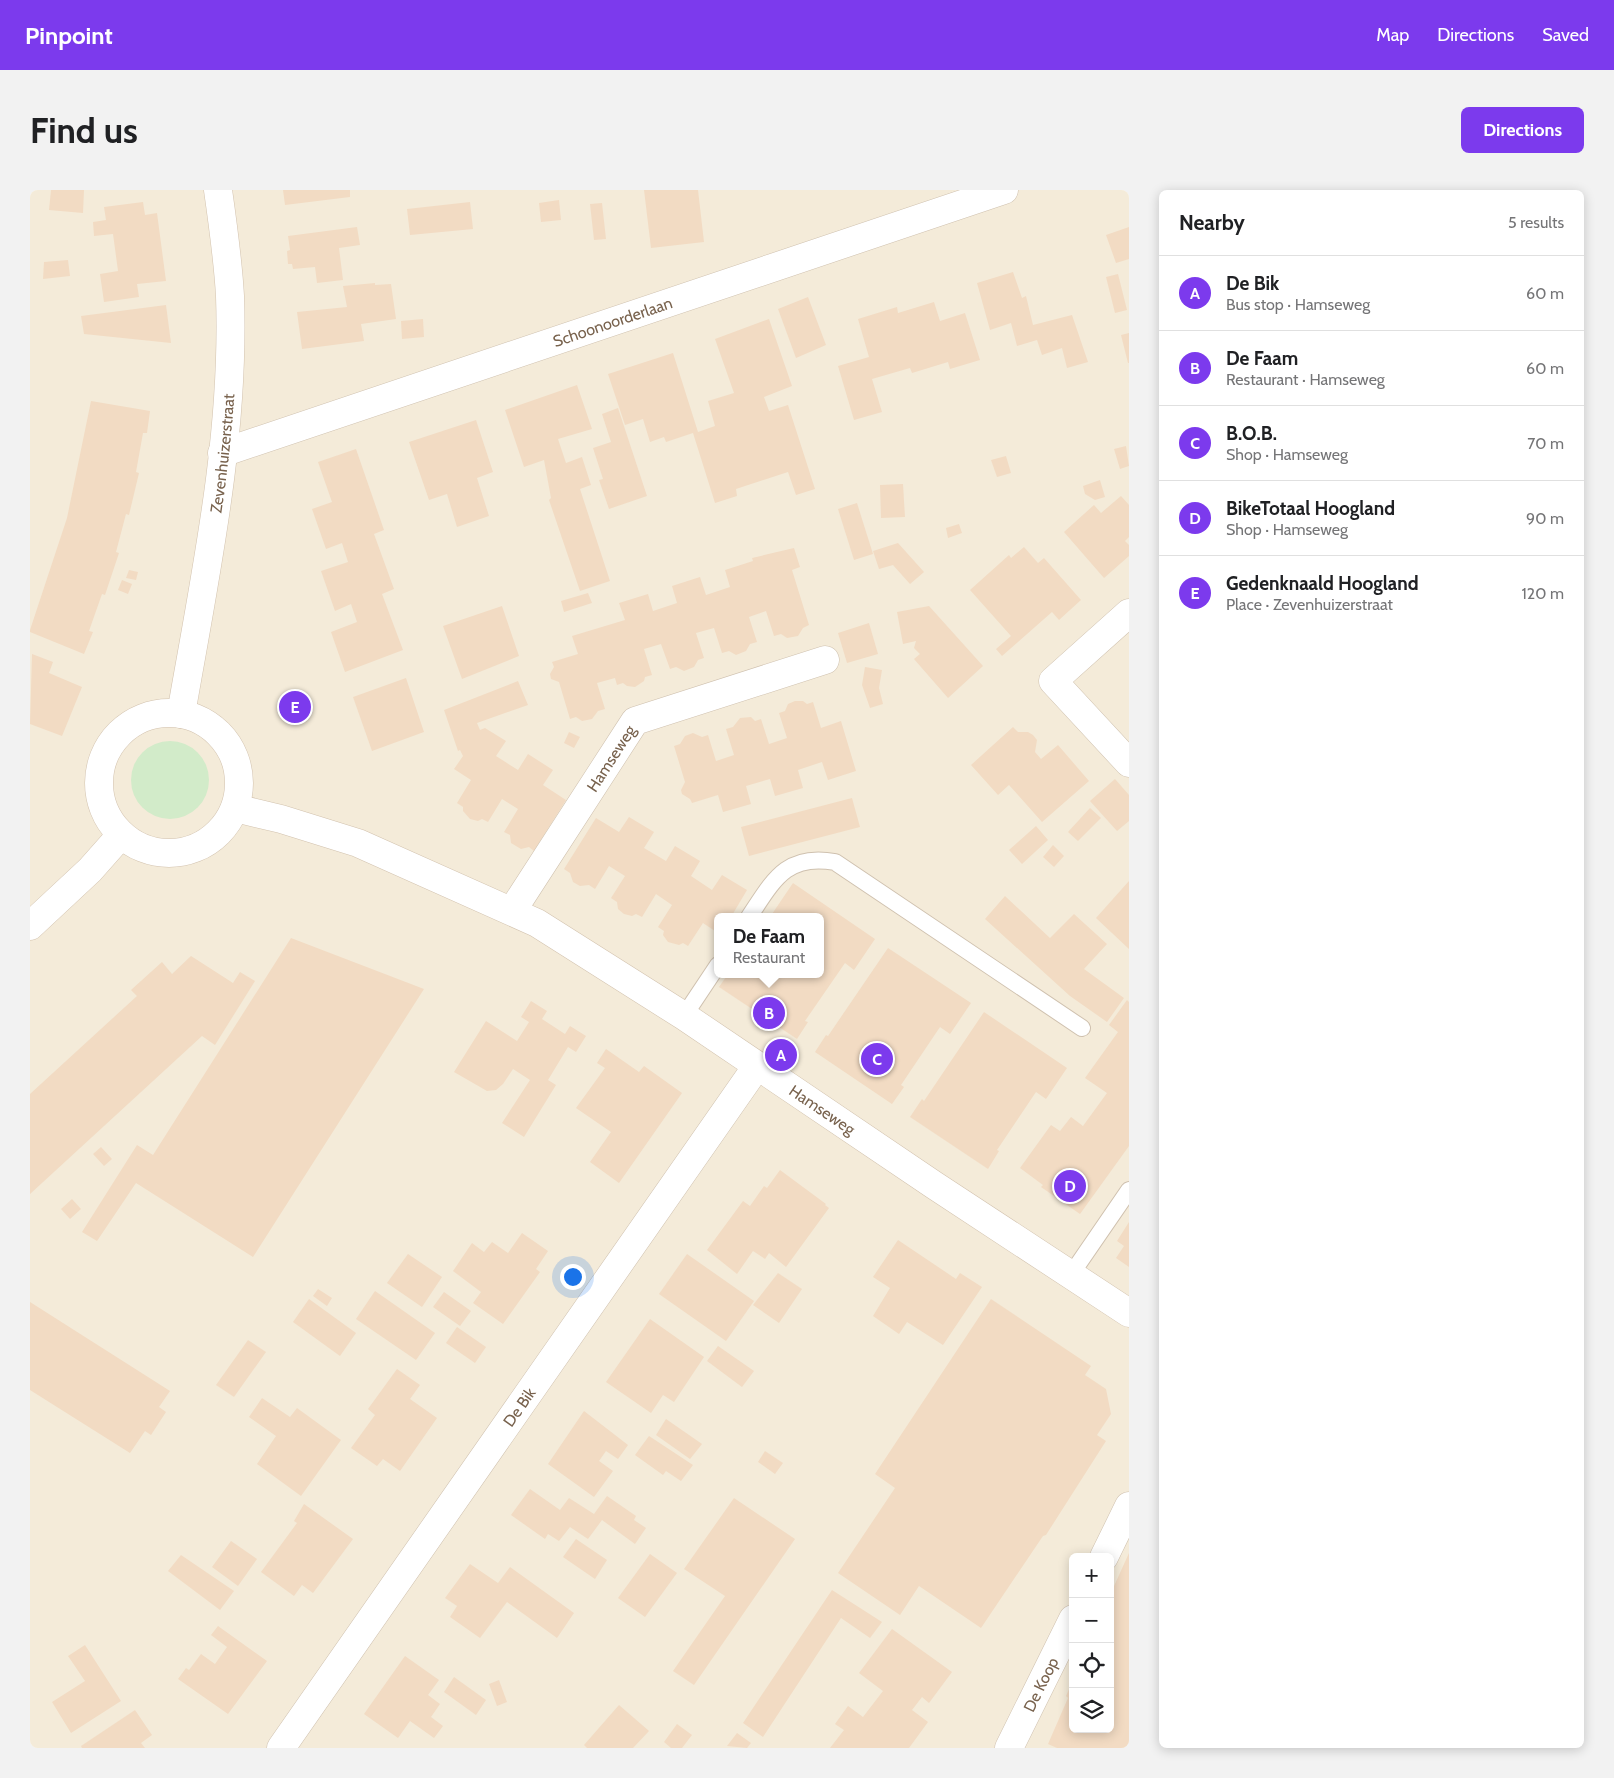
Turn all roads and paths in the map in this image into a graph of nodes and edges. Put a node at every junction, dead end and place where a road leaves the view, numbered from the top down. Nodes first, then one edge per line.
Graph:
1 (218, 190) edge
2 (1004, 190) edge
3 (222, 453) junction
4 (1129, 613) edge
5 (826, 660) dead end
6 (181, 714) junction
7 (1129, 763) edge
8 (235, 808) junction
9 (121, 835) junction
10 (512, 912) junction
11 (752, 913) edge
12 (30, 926) edge
13 (714, 971) edge
14 (684, 1016) junction
15 (1082, 1028) dead end
16 (757, 1066) junction
17 (1129, 1190) edge
18 (1070, 1276) junction
19 (1129, 1313) edge
20 (1129, 1506) edge
21 (1106, 1553) edge
22 (1069, 1627) edge
23 (281, 1748) edge
24 (1010, 1748) edge

1 - 3 street, Zevenhuizerstraat
2 - 3 street, Schoonoorderlaan
3 - 6 street, Zevenhuizerstraat
4 - 7 street
5 - 10 street, Hamseweg
6 - 8 street
6 - 9 street
8 - 9 street
8 - 10 street, Hamseweg
9 - 12 street
10 - 14 street, Hamseweg
11 - 15 lane
13 - 14 lane
14 - 16 street, Hamseweg
16 - 18 street, Hamseweg
16 - 23 street, De Bik
17 - 18 lane
18 - 19 street, Hamseweg
20 - 21 street
22 - 24 street, De Koop

